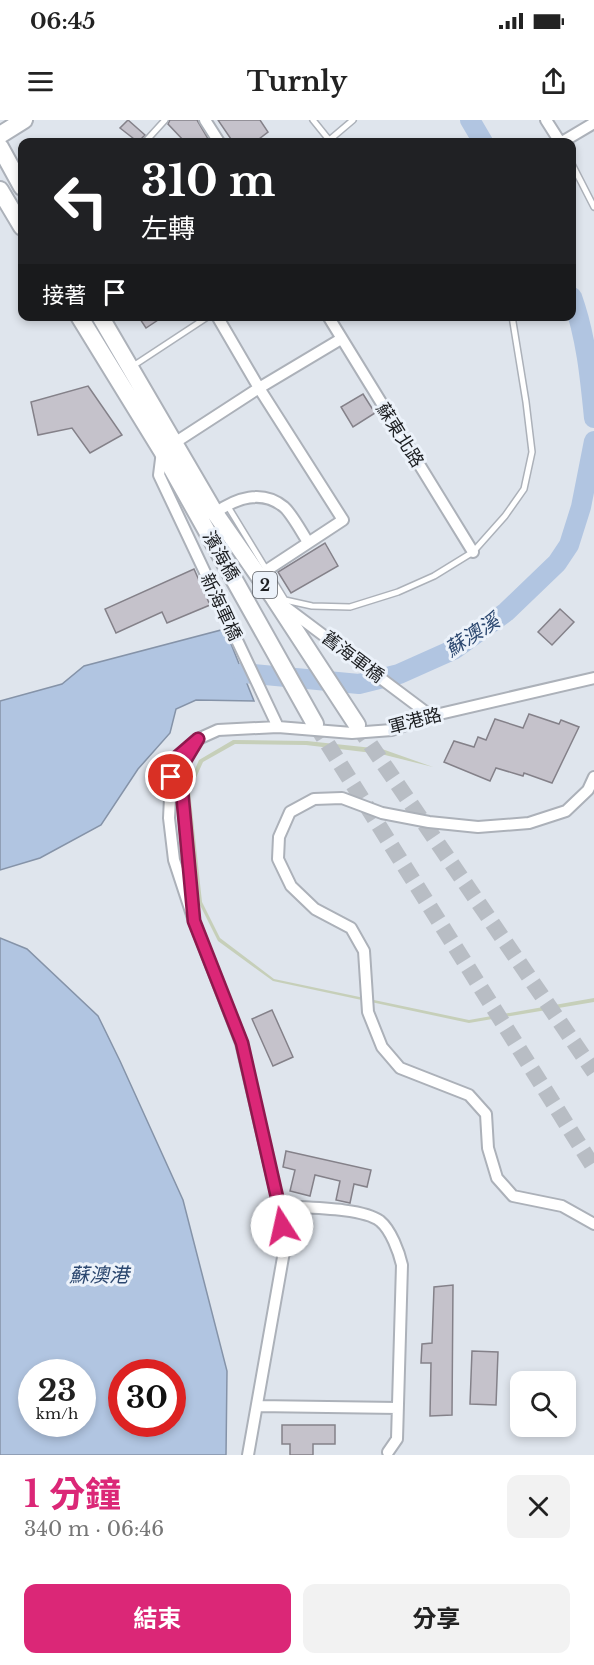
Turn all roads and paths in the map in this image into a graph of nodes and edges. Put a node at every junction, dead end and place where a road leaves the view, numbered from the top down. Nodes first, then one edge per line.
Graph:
1 (24, 120) edge
2 (165, 120) edge
3 (205, 120) edge
4 (313, 120) edge
5 (353, 120) edge
6 (546, 120) edge
7 (594, 123) edge
8 (0, 135) edge
9 (149, 138) edge
10 (216, 138) edge
11 (325, 138) edge
12 (333, 138) edge
13 (558, 138) edge
14 (568, 138) edge
15 (0, 147) edge
16 (576, 172) edge
17 (18, 180) edge
18 (0, 190) edge
19 (594, 207) edge
20 (18, 220) edge
21 (81, 321) edge
22 (103, 321) edge
23 (202, 321) edge
24 (220, 321) edge
25 (331, 321) edge
26 (513, 321) edge
27 (341, 339) junction
28 (131, 368) junction
29 (116, 376) junction
30 (259, 388) junction
31 (169, 447) junction
32 (221, 509) junction
33 (308, 542) junction
34 (473, 552) junction
35 (267, 570) junction
36 (274, 598) junction
37 (594, 678) edge
38 (431, 716) junction
39 (315, 724) tunnel mouth
40 (357, 725) tunnel mouth
41 (278, 728) junction
42 (594, 777) edge
43 (279, 1206) junction
44 (594, 1224) edge
45 (257, 1406) junction
46 (398, 1408) junction
47 (388, 1452) dead end
48 (248, 1455) edge

1 - 8 main road
2 - 9 lane
3 - 10 street
4 - 11 lane
5 - 12 lane
6 - 13 street
7 - 14 street
15 - 17 main road
16 - 19 lane
18 - 20 main road
21 - 29 main road, 2
22 - 28 main road, 2
23 - 28 lane
24 - 30 street
25 - 27 street, 蘇東北路
26 - 34 lane
27 - 30 street
27 - 34 street, 蘇東北路
28 - 29 lane
28 - 31 main road, 2
29 - 31 main road, 2
30 - 31 street
30 - 33 street
31 - 32 main road, 2
31 - 39 main road, 濱海橋 / 2
31 - 41 street, 新海軍橋
32 - 33 street
32 - 35 lane
32 - 36 main road, 2
33 - 35 street
34 - 35 lane
36 - 38 street, 舊海軍橋
36 - 40 main road, 2
37 - 38 street, 軍港路
38 - 41 street, 軍港路
41 - 43 street, 軍港路
42 - 44 street
43 - 45 street
43 - 46 street
45 - 46 street
45 - 48 street
46 - 47 street

